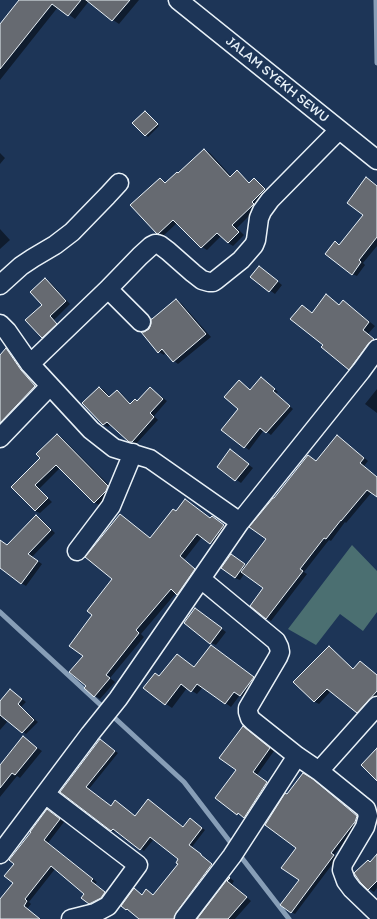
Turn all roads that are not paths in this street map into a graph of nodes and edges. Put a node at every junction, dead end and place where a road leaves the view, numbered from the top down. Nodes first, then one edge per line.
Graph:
1 (178, 0) edge
2 (340, 130) junction
3 (377, 160) edge
4 (119, 183) dead end
5 (0, 285) edge
6 (108, 289) junction
7 (141, 322) dead end
8 (0, 324) edge
9 (377, 349) edge
10 (30, 364) junction
11 (50, 386) junction
12 (0, 438) edge
13 (133, 453) junction
14 (240, 522) junction
15 (77, 550) dead end
16 (201, 579) junction
17 (377, 706) edge
18 (297, 756) junction
19 (319, 771) junction
20 (45, 794) junction
21 (3, 842) edge
22 (377, 913) edge
23 (98, 916) edge
24 (72, 919) edge
25 (184, 919) edge

1 - 2 street, JALAM SYEKH SEWU
2 - 3 street, JALAM SYEKH SEWU
2 - 6 street
4 - 5 street
6 - 7 street
6 - 10 street
8 - 10 street
9 - 14 street
10 - 11 street
11 - 12 street
11 - 13 street
13 - 14 street
13 - 15 street
14 - 16 street
16 - 18 street
16 - 20 street
17 - 19 street
18 - 19 street
18 - 25 street
19 - 22 street
20 - 21 street
20 - 23 street
23 - 24 street

